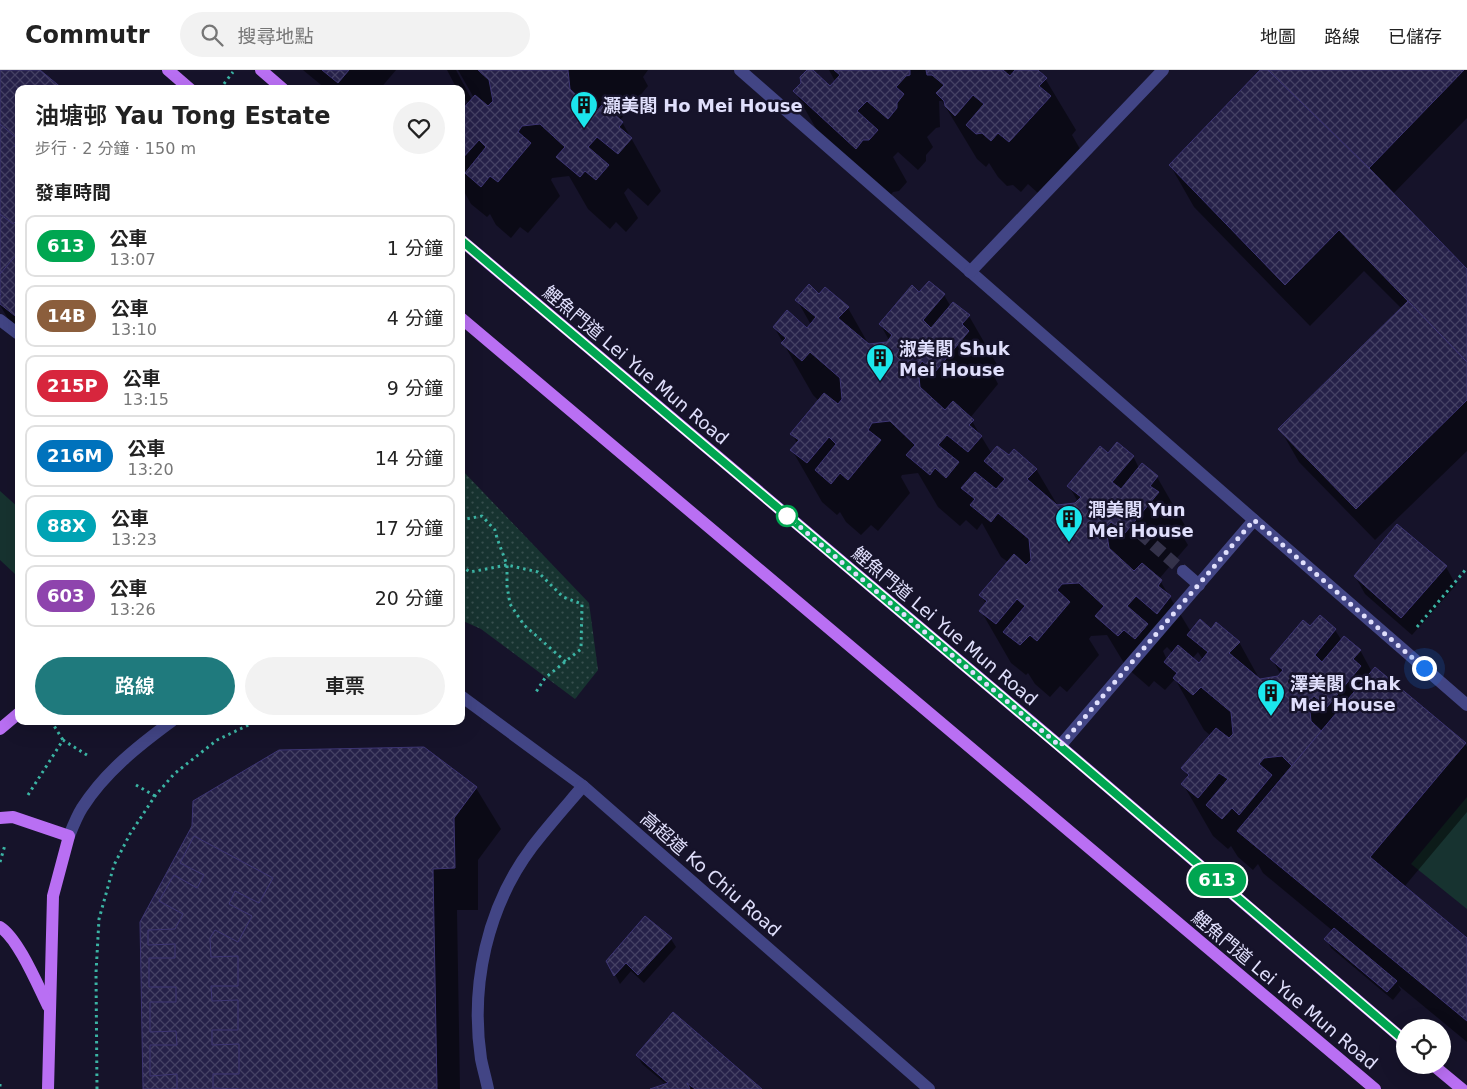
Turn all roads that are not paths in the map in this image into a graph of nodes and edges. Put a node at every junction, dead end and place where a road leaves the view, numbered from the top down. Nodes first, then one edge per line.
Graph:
1 (168, 70) edge
2 (261, 70) edge
3 (740, 70) edge
4 (1163, 70) edge
5 (185, 85) edge
6 (278, 85) edge
7 (465, 243) edge
8 (970, 272) junction
9 (0, 320) edge
10 (465, 321) edge
11 (15, 331) edge
12 (1254, 520) junction
13 (1183, 571) tunnel mouth
14 (1199, 585) junction
15 (465, 699) edge
16 (1467, 705) edge
17 (15, 717) edge
18 (166, 725) edge
19 (0, 730) edge
20 (1060, 746) junction
21 (583, 786) junction
22 (0, 818) edge
23 (69, 836) junction
24 (0, 926) edge
25 (49, 1008) junction
26 (1396, 1033) edge
27 (1444, 1074) edge
28 (48, 1089) edge
29 (488, 1089) edge
30 (929, 1089) edge
31 (1376, 1089) edge
32 (1462, 1089) edge

1 - 5 main road
2 - 6 main road
3 - 8 street
4 - 8 street
7 - 20 main road, 鯉魚門道 Lei Yue Mun Road
8 - 12 street
9 - 11 street
10 - 31 main road, 鯉魚門道 Lei Yue Mun Road
12 - 14 street
12 - 16 street
13 - 14 street
14 - 20 street
15 - 21 street, 高超道 Ko Chiu Road
17 - 19 main road
18 - 23 street
20 - 26 main road, 鯉魚門道 Lei Yue Mun Road
21 - 29 street
21 - 30 street, 高超道 Ko Chiu Road
22 - 23 main road
23 - 25 main road
24 - 25 main road
25 - 28 main road
27 - 32 main road

